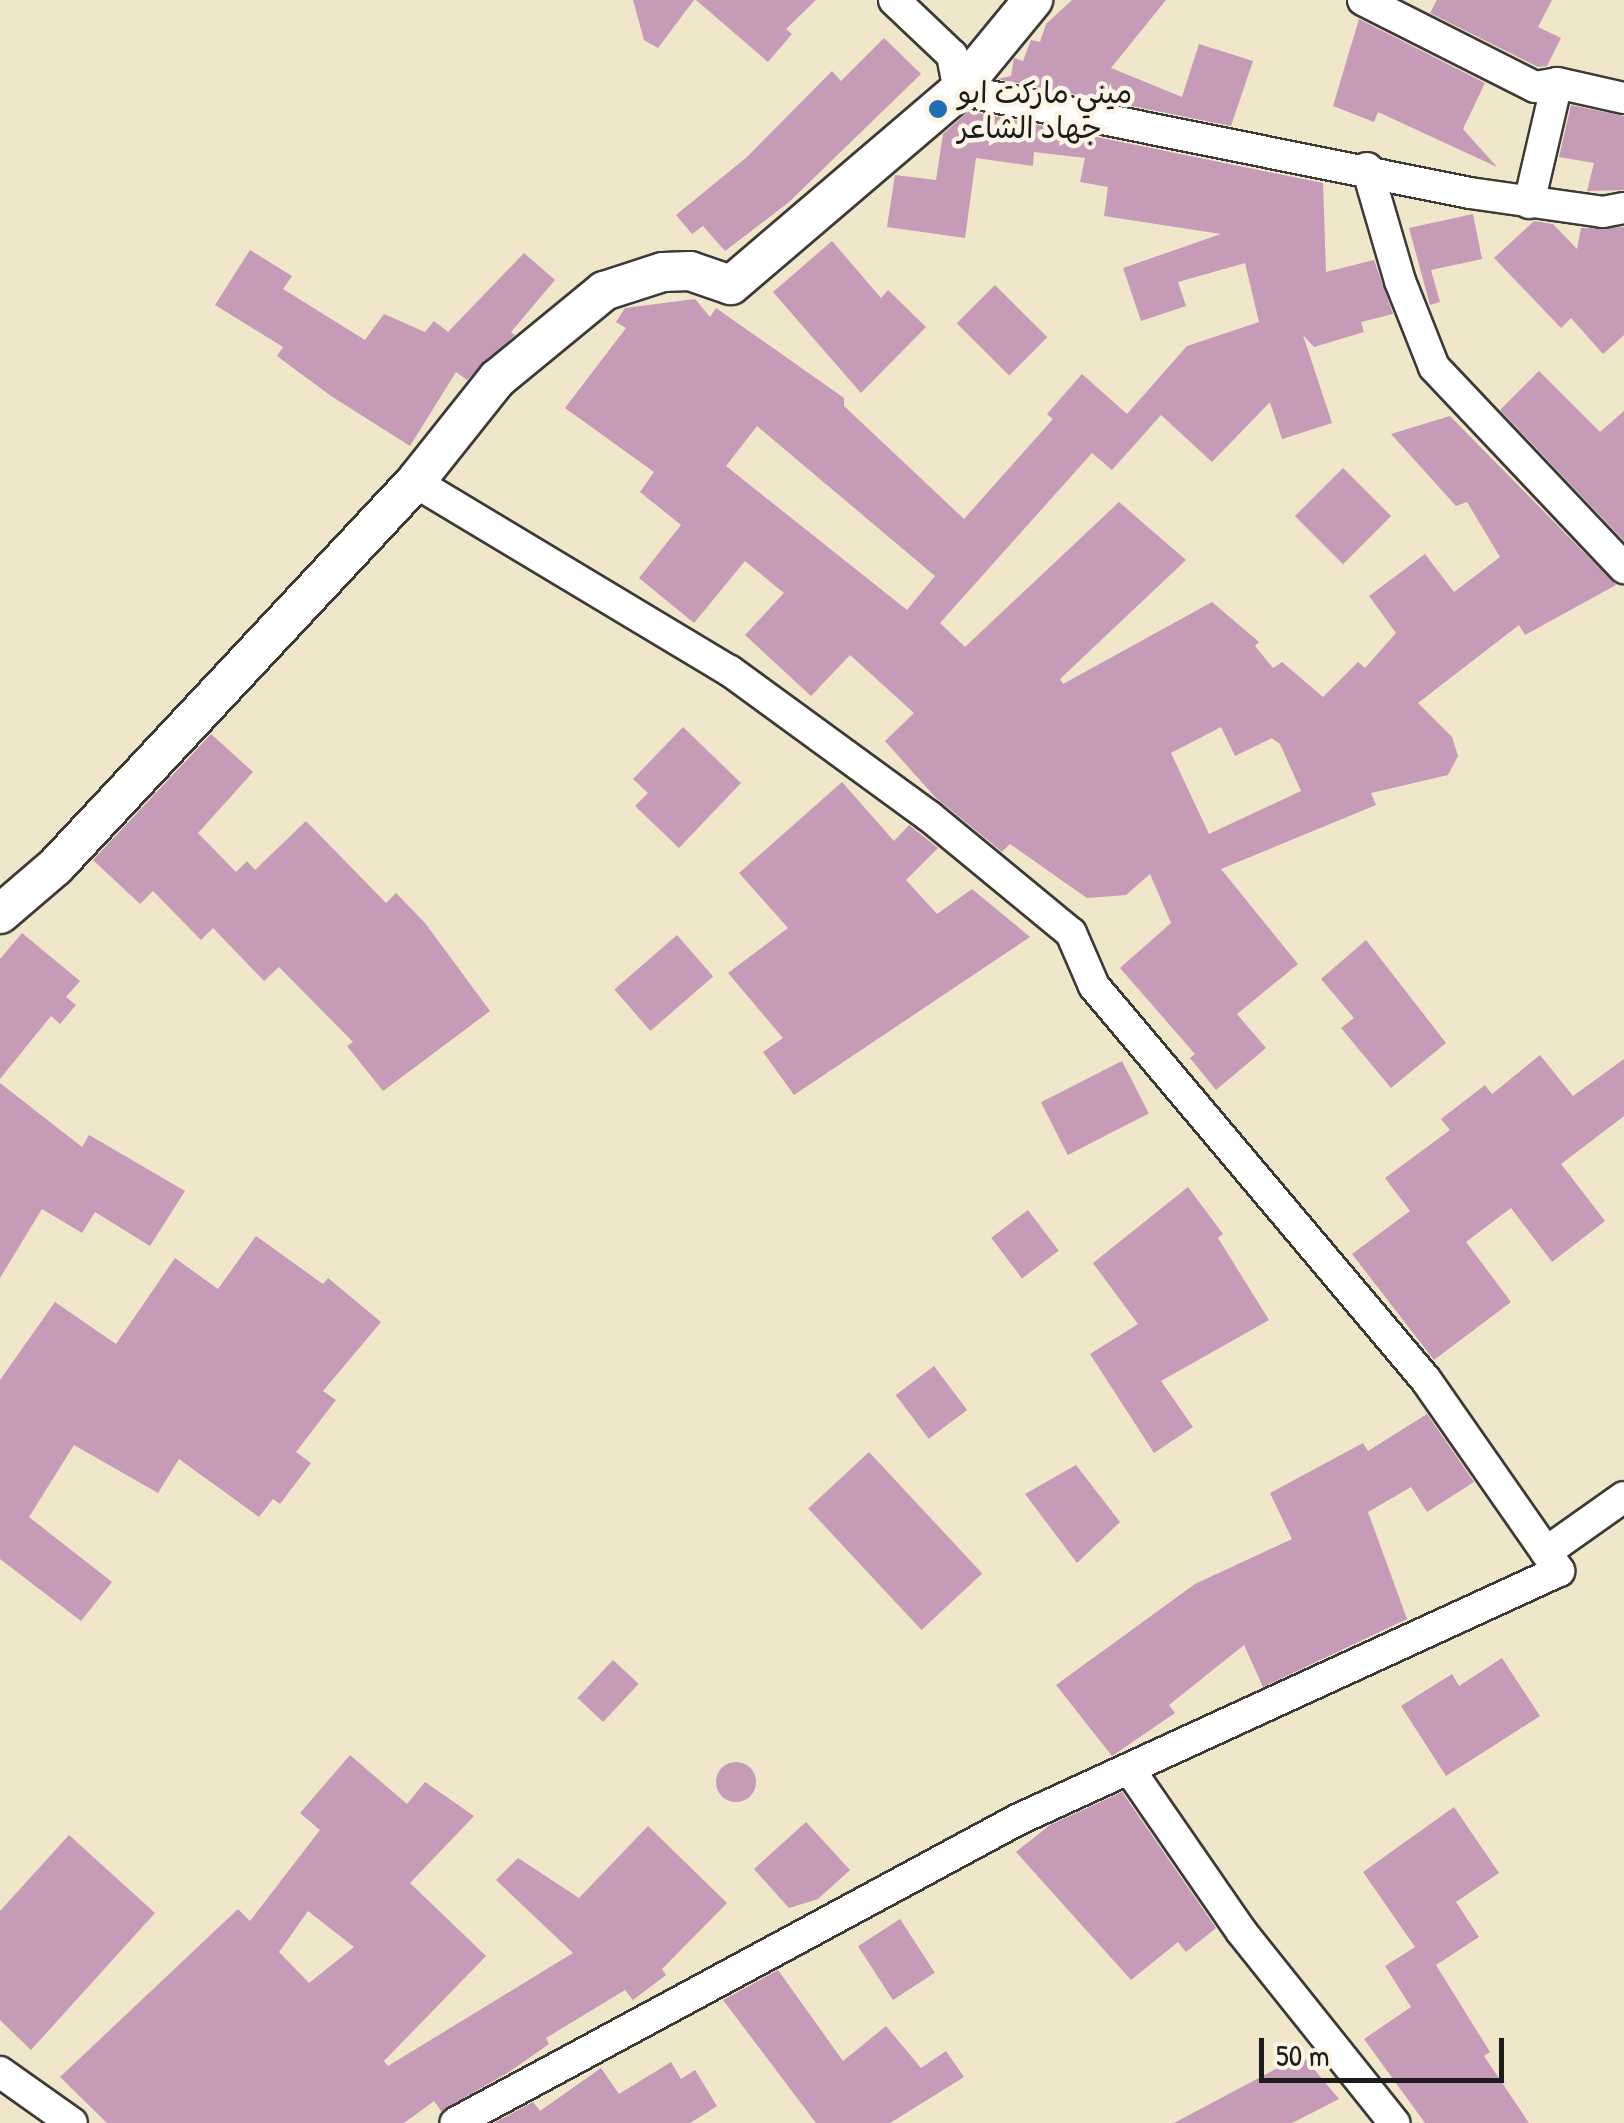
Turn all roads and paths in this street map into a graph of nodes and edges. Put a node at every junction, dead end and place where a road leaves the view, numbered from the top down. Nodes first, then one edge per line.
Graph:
1 (894, 0) edge
2 (1033, 0) edge
3 (1364, 0) edge
4 (1557, 83) junction
5 (959, 90) junction
6 (1624, 98) edge
7 (1368, 168) junction
8 (1529, 203) junction
9 (1624, 208) edge
10 (415, 482) junction
11 (1624, 568) edge
12 (0, 914) edge
13 (1624, 1497) edge
14 (1546, 1552) junction
15 (1132, 1773) junction
16 (0, 2072) edge
17 (72, 2123) edge
18 (455, 2123) edge
19 (1394, 2123) edge

1 - 5 street
2 - 5 street
3 - 4 street
4 - 6 street
4 - 8 street
5 - 7 street
5 - 10 street
7 - 8 street
7 - 11 street
8 - 9 street
10 - 12 street
10 - 14 street
13 - 14 street
14 - 15 street
15 - 18 street
15 - 19 street
16 - 17 street

